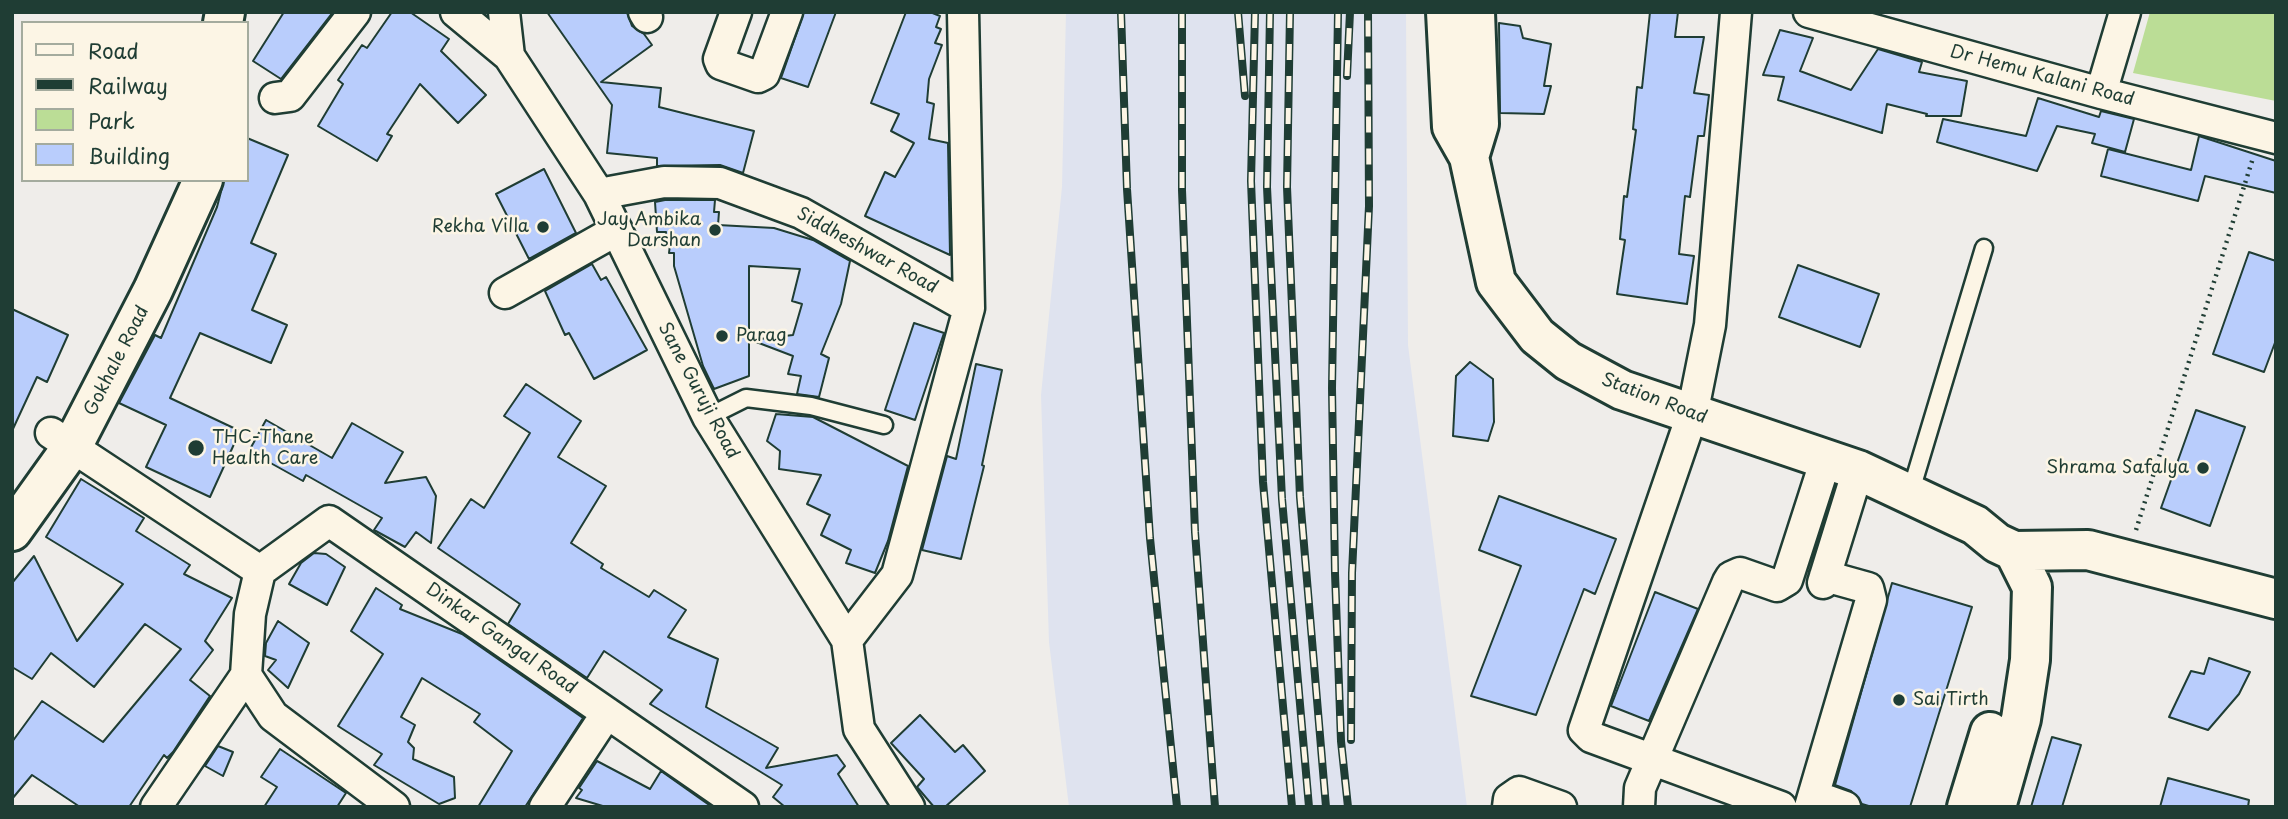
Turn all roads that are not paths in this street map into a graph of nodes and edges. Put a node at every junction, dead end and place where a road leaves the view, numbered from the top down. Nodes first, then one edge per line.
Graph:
1 (355, 12) edge
2 (456, 12) edge
3 (736, 12) edge
4 (787, 12) edge
5 (963, 12) edge
6 (1446, 12) edge
7 (1475, 12) edge
8 (1736, 12) edge
9 (1809, 12) edge
10 (2125, 12) edge
11 (506, 14) edge
12 (509, 56) junction
13 (2101, 93) junction
14 (275, 98) dead end
15 (2268, 136) edge
16 (1469, 157) junction
17 (177, 182) edge
18 (202, 182) edge
19 (599, 194) junction
20 (617, 230) junction
21 (1984, 248) dead end
22 (505, 293) dead end
23 (969, 308) junction
24 (1692, 415) junction
25 (708, 417) junction
26 (884, 425) dead end
27 (62, 440) junction
28 (1842, 465) junction
29 (1910, 494) junction
30 (17, 505) edge
31 (2014, 551) junction
32 (260, 571) junction
33 (2276, 599) edge
34 (846, 640) junction
35 (246, 675) junction
36 (607, 713) junction
37 (2008, 715) junction
38 (1652, 759) junction
39 (361, 797) edge
40 (1812, 802) edge
41 (156, 807) edge
42 (394, 807) edge
43 (545, 807) edge
44 (743, 807) edge
45 (909, 807) edge
46 (1508, 807) edge
47 (1561, 807) edge
48 (1639, 807) edge
49 (1782, 807) edge
50 (1846, 807) edge
51 (1967, 807) edge
52 (1996, 807) edge

1 - 14 street
2 - 12 street
3 - 4 street
5 - 23 street
6 - 16 main road
7 - 16 main road, Station Road
8 - 24 street
9 - 13 street, Dr Hemu Kalani Road
10 - 13 street
11 - 12 street, Sane Guruji Road
12 - 19 street, Sane Guruji Road
13 - 15 street, Dr Hemu Kalani Road
16 - 24 main road, Station Road
17 - 27 main road, Gokhale Road
18 - 27 main road, Gokhale Road
19 - 20 street, Sane Guruji Road
19 - 23 street, Siddheshwar Road
20 - 22 street
20 - 25 street, Sane Guruji Road
21 - 29 lane
23 - 34 street
24 - 28 main road, Station Road
24 - 38 street
25 - 26 lane
25 - 34 street, Sane Guruji Road
27 - 30 main road, Gokhale Road
27 - 32 street
28 - 29 main road, Station Road
28 - 38 street
28 - 40 street
29 - 31 main road, Station Road
31 - 33 main road
31 - 37 main road
32 - 35 street
32 - 36 street, Dinkar Gangal Road
34 - 45 street, Sane Guruji Road
35 - 39 street
35 - 41 street
36 - 43 street
36 - 44 street, Dinkar Gangal Road
37 - 51 main road
37 - 52 main road
38 - 48 street
38 - 49 street
39 - 42 street
40 - 50 street
46 - 47 street

